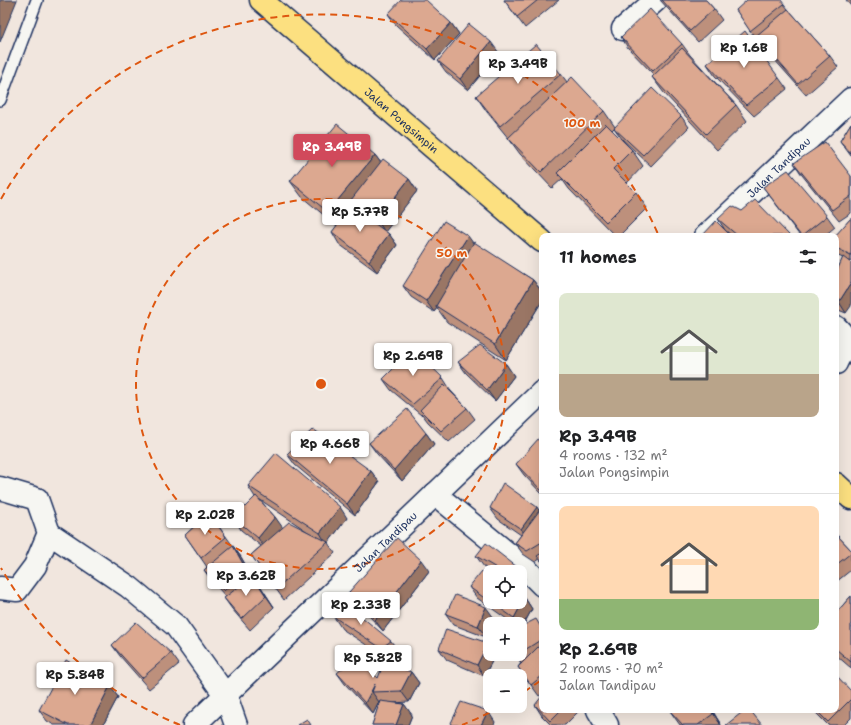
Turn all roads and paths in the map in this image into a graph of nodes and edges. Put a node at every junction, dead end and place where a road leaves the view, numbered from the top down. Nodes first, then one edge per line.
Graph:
1 (37, 0) edge
2 (261, 0) edge
3 (656, 0) edge
4 (623, 30) dead end
5 (851, 99) edge
6 (0, 100) edge
7 (709, 233) edge
8 (539, 238) edge
9 (839, 330) edge
10 (839, 357) edge
11 (539, 395) edge
12 (839, 487) edge
13 (0, 488) edge
14 (435, 494) junction
15 (851, 498) edge
16 (48, 533) junction
17 (539, 581) edge
18 (0, 588) edge
19 (226, 696) junction
20 (600, 713) edge
21 (194, 725) edge
22 (236, 725) edge
23 (608, 725) edge

1 - 6 lane
2 - 8 main road, Jalan Pongsimpin
3 - 4 street
5 - 7 street, Jalan Tandipau
9 - 10 street
11 - 14 street, Jalan Tandipau
12 - 15 main road
13 - 16 street
14 - 17 street
14 - 19 street, Jalan Tandipau
16 - 18 street
16 - 19 street
19 - 21 street, Jalan Tandipau
19 - 22 street
20 - 23 street

